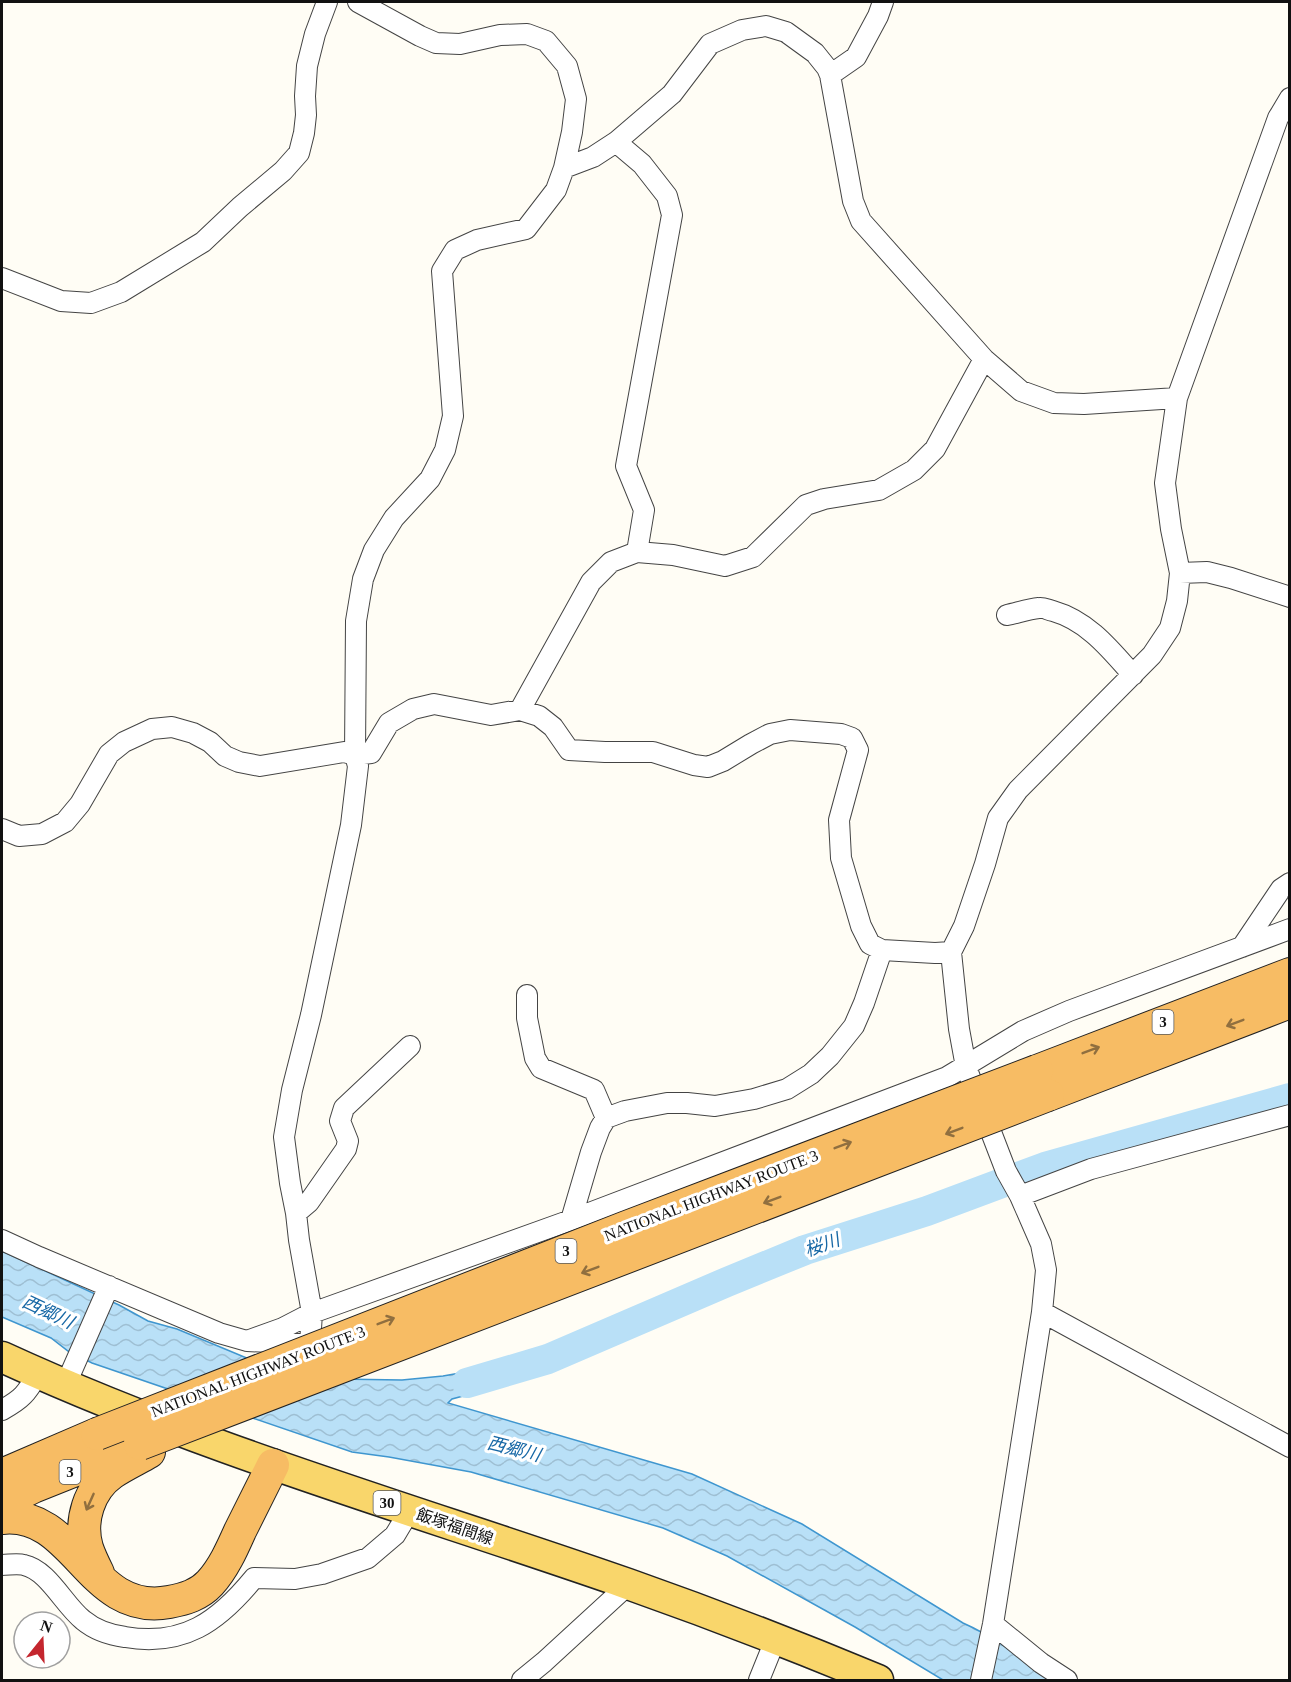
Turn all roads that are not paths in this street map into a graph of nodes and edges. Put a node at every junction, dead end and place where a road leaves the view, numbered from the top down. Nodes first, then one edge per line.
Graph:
1 (327, 2) edge
2 (358, 2) edge
3 (883, 2) edge
4 (831, 75) junction
5 (1290, 98) edge
6 (616, 142) junction
7 (564, 168) junction
8 (2, 278) edge
9 (984, 359) junction
10 (1177, 398) junction
11 (637, 552) junction
12 (1180, 573) junction
13 (1290, 597) edge
14 (1007, 615) dead end
15 (1133, 675) junction
16 (520, 710) junction
17 (355, 755) junction
18 (2, 829) edge
19 (1290, 883) edge
20 (1290, 929) edge
21 (1242, 947) junction
22 (882, 950) junction
23 (951, 952) junction
24 (1290, 974) edge
25 (527, 995) dead end
26 (1290, 1002) edge
27 (410, 1046) dead end
28 (966, 1066) junction
29 (1042, 1083) junction
30 (1290, 1114) edge
31 (606, 1118) junction
32 (1018, 1192) junction
33 (296, 1213) junction
34 (571, 1220) junction
35 (2, 1240) edge
36 (109, 1286) junction
37 (1042, 1312) junction
38 (312, 1313) junction
39 (247, 1341) junction
40 (310, 1344) junction
41 (2, 1357) edge
42 (372, 1364) dead end
43 (71, 1373) junction
44 (38, 1374) junction
45 (2, 1410) edge
46 (97, 1434) junction
47 (1290, 1447) edge
48 (144, 1448) junction
49 (2, 1449) edge
50 (273, 1466) junction
51 (2, 1475) edge
52 (2, 1502) edge
53 (410, 1510) junction
54 (2, 1518) edge
55 (2, 1565) edge
56 (103, 1582) junction
57 (629, 1584) junction
58 (993, 1627) junction
59 (776, 1638) junction
60 (522, 1680) edge
61 (759, 1680) edge
62 (878, 1680) edge
63 (981, 1680) edge
64 (1067, 1680) edge

1 - 8 street
2 - 7 street
3 - 4 street
4 - 6 street
4 - 9 street
5 - 10 street
6 - 7 street
6 - 11 street
7 - 17 street
9 - 10 street
9 - 11 street
10 - 12 street
11 - 16 street
12 - 13 street
12 - 15 street
14 - 15 street
15 - 23 street
16 - 17 street
16 - 22 street
17 - 18 street
17 - 33 street
19 - 21 street
20 - 21 street
21 - 28 street
22 - 23 street
22 - 31 street
23 - 28 street
29 -> 24 highway, NATIONAL HIGHWAY ROUTE 3 / 3
25 - 31 street
26 -> 29 highway, NATIONAL HIGHWAY ROUTE 3 / 3
27 - 33 street
28 - 32 street
28 - 34 street
46 -> 29 highway, NATIONAL HIGHWAY ROUTE 3 / 3, bridge
29 -> 48 highway, NATIONAL HIGHWAY ROUTE 3 / 3, bridge
30 - 32 street
31 - 34 street
32 - 37 street
33 - 38 street
34 - 38 street
35 - 36 street
36 - 39 street
36 - 43 street
37 - 47 street
37 - 58 street
38 - 39 street
38 - 40 street
39 - 40 street
40 - 42 street
41 - 44 main road, 飯塚福間線 / 30
43 - 44 main road, 飯塚福間線 / 30
43 - 50 main road, 飯塚福間線 / 30
44 - 45 street
46 - 49 highway
46 - 51 highway, NATIONAL HIGHWAY ROUTE 3 / 3
48 - 52 highway, 3
48 -> 56 highway
50 - 53 main road, 飯塚福間線 / 30
50 - 56 highway
53 - 55 street
53 - 57 main road, 飯塚福間線 / 30
54 - 56 highway
57 - 59 main road, 飯塚福間線 / 30
57 - 60 street
58 - 63 street
58 - 64 street
59 - 61 street
59 - 62 main road, 30

